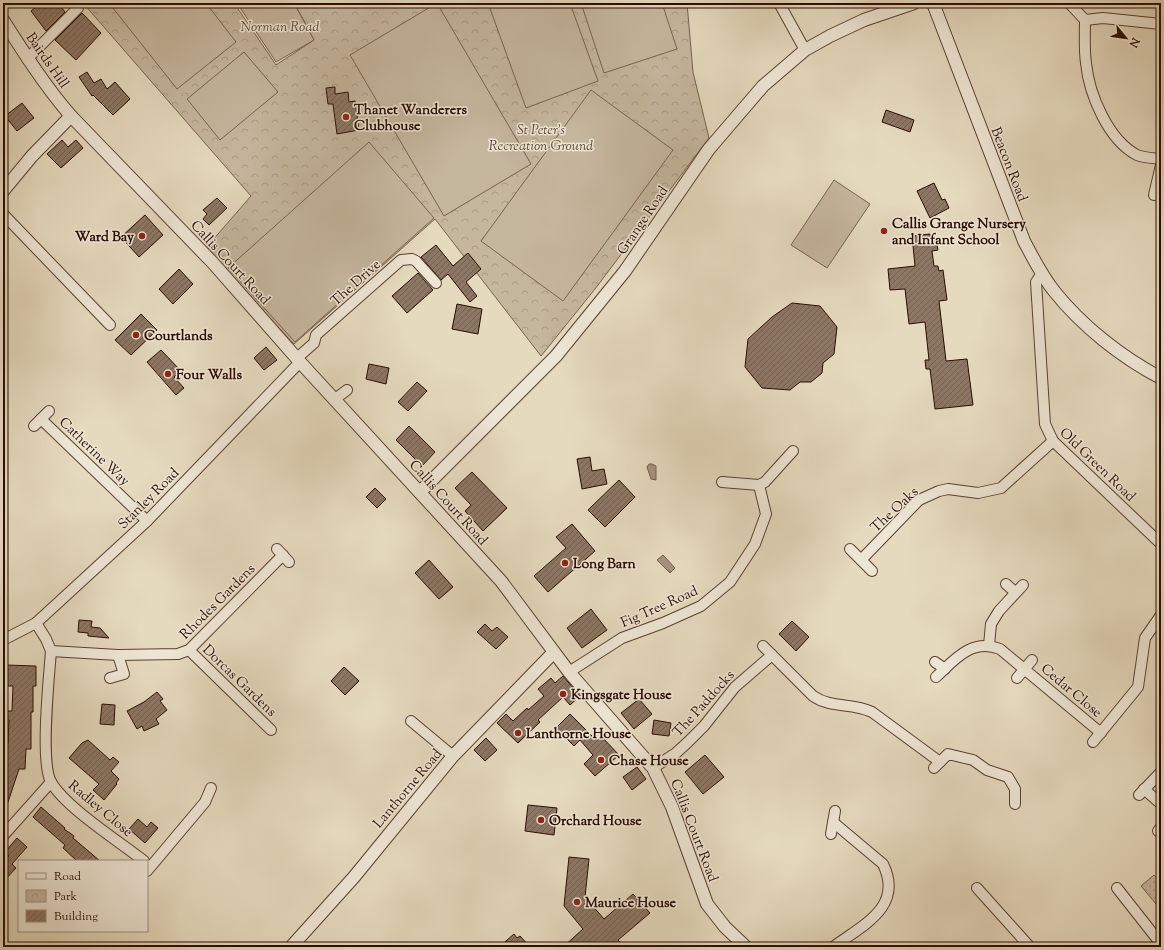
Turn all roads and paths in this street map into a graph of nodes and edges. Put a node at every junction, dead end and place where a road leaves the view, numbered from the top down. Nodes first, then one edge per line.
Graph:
1 (779, 3) edge
2 (914, 3) edge
3 (933, 3) edge
4 (1069, 3) edge
5 (78, 8) dead end
6 (3, 20) edge
7 (1085, 20) junction
8 (1161, 24) edge
9 (6, 33) edge
10 (805, 50) junction
11 (27, 59) junction
12 (71, 116) junction
13 (1161, 158) edge
14 (1161, 165) edge
15 (3, 191) edge
16 (1154, 195) dead end
17 (3, 214) edge
18 (1042, 273) junction
19 (436, 283) dead end
20 (110, 325) dead end
21 (299, 360) junction
22 (1161, 378) edge
23 (347, 390) dead end
24 (335, 399) junction
25 (49, 411) dead end
26 (1053, 441) junction
27 (786, 454) dead end
28 (722, 483) dead end
29 (759, 485) junction
30 (420, 492) junction
31 (147, 521) junction
32 (1161, 544) edge
33 (850, 549) dead end
34 (283, 555) dead end
35 (861, 560) junction
36 (872, 571) dead end
37 (1006, 584) dead end
38 (1023, 585) dead end
39 (1015, 592) junction
40 (1161, 615) edge
41 (36, 623) junction
42 (3, 640) edge
43 (989, 645) junction
44 (763, 646) dead end
45 (189, 650) junction
46 (51, 651) junction
47 (553, 653) junction
48 (118, 655) junction
49 (772, 655) junction
50 (1032, 660) dead end
51 (935, 662) dead end
52 (1024, 669) junction
53 (945, 670) junction
54 (568, 672) junction
55 (936, 677) dead end
56 (110, 678) dead end
57 (1017, 678) dead end
58 (410, 720) dead end
59 (271, 730) dead end
60 (1101, 733) junction
61 (1093, 742) dead end
62 (453, 756) junction
63 (653, 768) junction
64 (1161, 772) edge
65 (51, 782) junction
66 (211, 788) dead end
67 (1015, 804) dead end
68 (1161, 804) edge
69 (835, 811) dead end
70 (833, 822) junction
71 (831, 834) dead end
72 (3, 836) edge
73 (141, 860) edge
74 (148, 864) edge
75 (977, 888) dead end
76 (1117, 888) dead end
77 (1161, 944) edge
78 (291, 947) edge
79 (746, 947) edge
80 (834, 947) edge
81 (1030, 947) edge

1 - 10 street
2 - 10 street, Grange Road
3 - 18 street, Beacon Road
4 - 7 street
5 - 11 street
6 - 9 street, Bairds Hill
7 - 8 street
7 - 13 street
9 - 11 street, Bairds Hill
10 - 30 street, Grange Road
11 - 12 street, Bairds Hill
12 - 15 street
12 - 21 street, Callis Court Road
14 - 16 street
17 - 20 street
18 - 22 street, Beacon Road
18 - 26 street, Old Green Road
19 - 21 street, The Drive
21 - 24 street, Callis Court Road
21 - 31 street, Stanley Road
23 - 24 street
24 - 30 street, Callis Court Road
25 - 31 street, Catherine Way
26 - 32 street, Old Green Road
26 - 35 street, The Oaks
27 - 29 street
28 - 29 street
29 - 54 street, Fig Tree Road
30 - 47 street, Callis Court Road
31 - 41 street, Stanley Road
33 - 35 street
34 - 45 street, Rhodes Gardens
35 - 36 street
37 - 39 street
38 - 39 street
39 - 43 street
40 - 60 street, Cedar Close
41 - 42 street, Stanley Road
41 - 46 street
43 - 52 street, Cedar Close
43 - 53 street
44 - 49 street
45 - 48 street, Rhodes Gardens
45 - 59 street, Dorcas Gardens
46 - 48 street, Rhodes Gardens
46 - 65 street, Radley Close
47 - 54 street, Callis Court Road
47 - 62 street, Lanthorne Road
48 - 56 street
49 - 63 street, The Paddocks
49 - 67 street
50 - 52 street, Cedar Close
51 - 53 street
52 - 57 street, Cedar Close
52 - 60 street, Cedar Close
53 - 55 street
54 - 63 street, Callis Court Road
58 - 62 street
60 - 61 street, Cedar Close
62 - 78 street, Lanthorne Road
63 - 79 street, Callis Court Road
64 - 68 street
65 - 72 street
65 - 73 street, Radley Close
66 - 74 street, Radley Close
69 - 70 street
70 - 71 street
70 - 80 street
75 - 81 street
76 - 77 street

